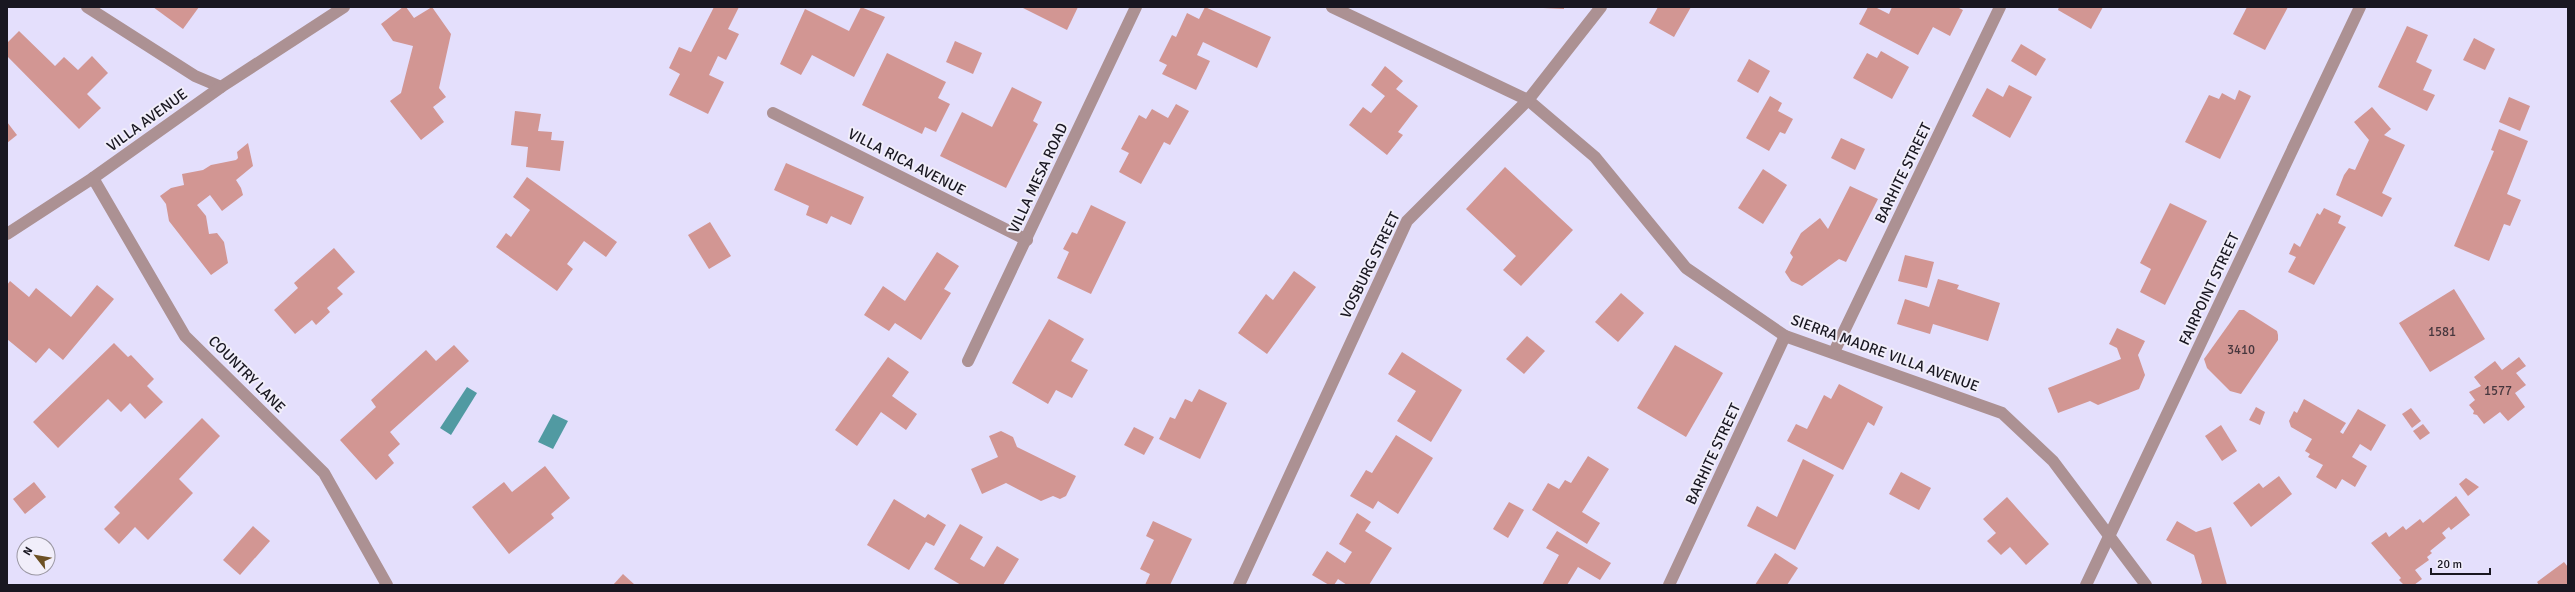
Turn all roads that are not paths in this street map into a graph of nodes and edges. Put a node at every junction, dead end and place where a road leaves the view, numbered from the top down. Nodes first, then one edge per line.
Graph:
1 (87, 7) edge
2 (344, 7) edge
3 (1136, 7) edge
4 (1332, 7) edge
5 (1601, 7) edge
6 (2000, 7) edge
7 (2360, 7) edge
8 (221, 87) junction
9 (1528, 100) junction
10 (773, 113) dead end
11 (93, 178) junction
12 (7, 234) edge
13 (1027, 240) junction
14 (1785, 336) junction
15 (1834, 352) junction
16 (968, 361) dead end
17 (2109, 537) junction
18 (387, 585) edge
19 (1239, 585) edge
20 (1670, 585) edge
21 (2086, 585) edge
22 (2146, 585) edge

1 - 8 street
2 - 8 street
3 - 13 street, VILLA MESA ROAD
4 - 9 street, SIERRA MADRE VILLA AVENUE
5 - 9 street, VOSBURG STREET
6 - 15 street, BARHITE STREET
7 - 17 street, FAIRPOINT STREET
8 - 11 street, VILLA AVENUE
9 - 14 street, SIERRA MADRE VILLA AVENUE
9 - 19 street, VOSBURG STREET
10 - 13 street, VILLA RICA AVENUE
11 - 12 street
11 - 18 street, COUNTRY LANE
13 - 16 street, VILLA MESA ROAD
14 - 15 street, SIERRA MADRE VILLA AVENUE
14 - 20 street, BARHITE STREET
15 - 17 street, SIERRA MADRE VILLA AVENUE
17 - 21 street, FAIRPOINT STREET
17 - 22 street, SIERRA MADRE VILLA AVENUE

